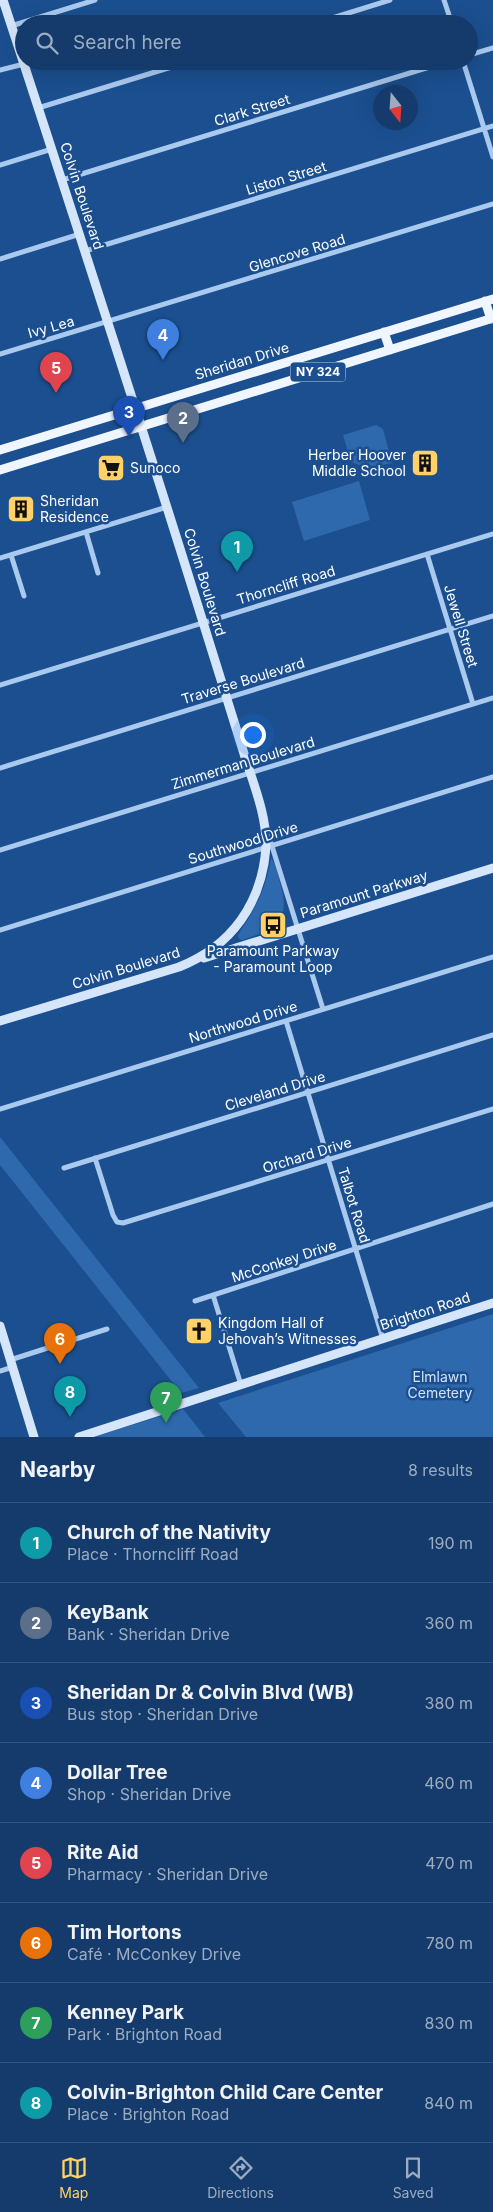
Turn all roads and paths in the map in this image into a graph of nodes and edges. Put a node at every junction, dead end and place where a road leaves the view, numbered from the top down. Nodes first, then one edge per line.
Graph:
1 (3, 0) edge
2 (95, 0) edge
3 (390, 0) edge
4 (444, 0) edge
5 (47, 15) edge
6 (342, 15) edge
7 (449, 15) edge
8 (15, 25) edge
9 (11, 26) junction
10 (15, 38) edge
11 (493, 48) edge
12 (478, 52) edge
13 (15, 66) edge
14 (0, 70) edge
15 (26, 70) edge
16 (162, 70) edge
17 (420, 70) edge
18 (467, 70) edge
19 (38, 108) junction
20 (493, 126) edge
21 (484, 129) junction
22 (52, 150) junction
23 (493, 157) edge
24 (0, 165) edge
25 (62, 180) junction
26 (493, 204) edge
27 (80, 234) junction
28 (85, 252) junction
29 (0, 259) edge
30 (489, 300) edge
31 (492, 319) edge
32 (108, 322) junction
33 (384, 332) junction
34 (390, 350) junction
35 (0, 354) edge
36 (137, 408) junction
37 (143, 426) junction
38 (0, 450) edge
39 (0, 470) edge
40 (168, 507) junction
41 (86, 532) junction
42 (493, 534) edge
43 (427, 554) junction
44 (10, 555) junction
45 (0, 558) edge
46 (98, 573) dead end
47 (24, 596) dead end
48 (493, 616) edge
49 (203, 622) junction
50 (450, 630) junction
51 (0, 685) edge
52 (227, 698) junction
53 (493, 698) edge
54 (473, 704) junction
55 (0, 768) edge
56 (250, 773) junction
57 (493, 777) edge
58 (269, 846) junction
59 (0, 850) edge
60 (493, 868) edge
61 (298, 928) junction
62 (0, 930) edge
63 (232, 934) junction
64 (243, 946) junction
65 (493, 957) edge
66 (191, 962) junction
67 (323, 1009) junction
68 (0, 1021) edge
69 (286, 1021) junction
70 (493, 1035) edge
71 (308, 1093) junction
72 (0, 1109) edge
73 (493, 1109) edge
74 (95, 1158) junction
75 (329, 1160) junction
76 (64, 1168) dead end
77 (493, 1204) edge
78 (356, 1249) junction
79 (213, 1295) junction
80 (195, 1301) dead end
81 (493, 1303) edge
82 (0, 1326) edge
83 (107, 1329) dead end
84 (383, 1339) junction
85 (11, 1364) junction
86 (0, 1371) edge
87 (241, 1385) junction
88 (34, 1437) edge
89 (79, 1437) edge

1 - 9 street, Colvin Boulevard
2 - 5 street
3 - 6 street
4 - 7 street
8 - 9 street
9 - 10 street, Colvin Boulevard
11 - 12 street
13 - 14 street
15 - 19 street, Colvin Boulevard
16 - 19 street
17 - 25 street, Clark Street
18 - 21 street
19 - 22 street, Colvin Boulevard
20 - 21 street, Liston Street
21 - 23 street
21 - 28 street, Liston Street
22 - 24 street
22 - 25 street, Colvin Boulevard
25 - 27 street, Colvin Boulevard
26 - 32 street, Glencove Road
27 - 28 street, Colvin Boulevard
27 - 29 street
28 - 32 street, Colvin Boulevard
30 - 31 main road
30 - 33 main road, Sheridan Drive / NY 324
31 - 34 main road, NY 324
32 - 35 street, Ivy Lea
32 - 36 street, Colvin Boulevard
33 - 34 main road
33 - 36 main road, Sheridan Drive / NY 324
34 - 37 main road, NY 324
36 - 37 street, Colvin Boulevard
36 - 38 main road, Sheridan Drive / NY 324
37 - 39 main road, NY 324
37 - 40 street, Colvin Boulevard
40 - 41 street
40 - 49 street, Colvin Boulevard
41 - 44 street
41 - 46 street
42 - 43 street, Thorncliff Road
43 - 49 street, Thorncliff Road
43 - 50 street, Jewell Street
44 - 45 street
44 - 47 street
48 - 50 street, Traverse Boulevard
49 - 51 street, Thorncliff Road
49 - 52 street, Colvin Boulevard
50 - 52 street, Traverse Boulevard
50 - 54 street, Jewell Street
52 - 55 street, Traverse Boulevard
52 - 56 street, Colvin Boulevard
53 - 54 street, Zimmerman Boulevard
54 - 56 street, Zimmerman Boulevard
56 - 58 street, Colvin Boulevard
56 - 59 street, Zimmerman Boulevard
57 - 58 street, Southwood Drive
58 - 61 street
58 - 62 street, Southwood Drive
58 - 63 street, Colvin Boulevard
60 - 61 street, Paramount Parkway
61 - 64 street, Paramount Parkway
61 - 67 street
63 - 64 street
63 - 66 street, Colvin Boulevard
64 - 66 street, Paramount Parkway
65 - 67 street, Northwood Drive
66 - 68 street, Colvin Boulevard
67 - 69 street, Northwood Drive
69 - 71 street, Talbot Road
69 - 72 street, Northwood Drive
70 - 71 street, Cleveland Drive
71 - 74 street, Cleveland Drive
71 - 75 street, Talbot Road
73 - 75 street, Orchard Drive
74 - 75 street, Orchard Drive
74 - 76 street, Cleveland Drive
75 - 78 street, Talbot Road
77 - 78 street, McConkey Drive
78 - 79 street, McConkey Drive
78 - 84 street, Talbot Road
79 - 80 street, McConkey Drive
79 - 87 street
81 - 84 street, Brighton Road
82 - 85 street
83 - 85 street
84 - 87 street, Brighton Road
85 - 86 street
85 - 88 street
87 - 89 street, Brighton Road

